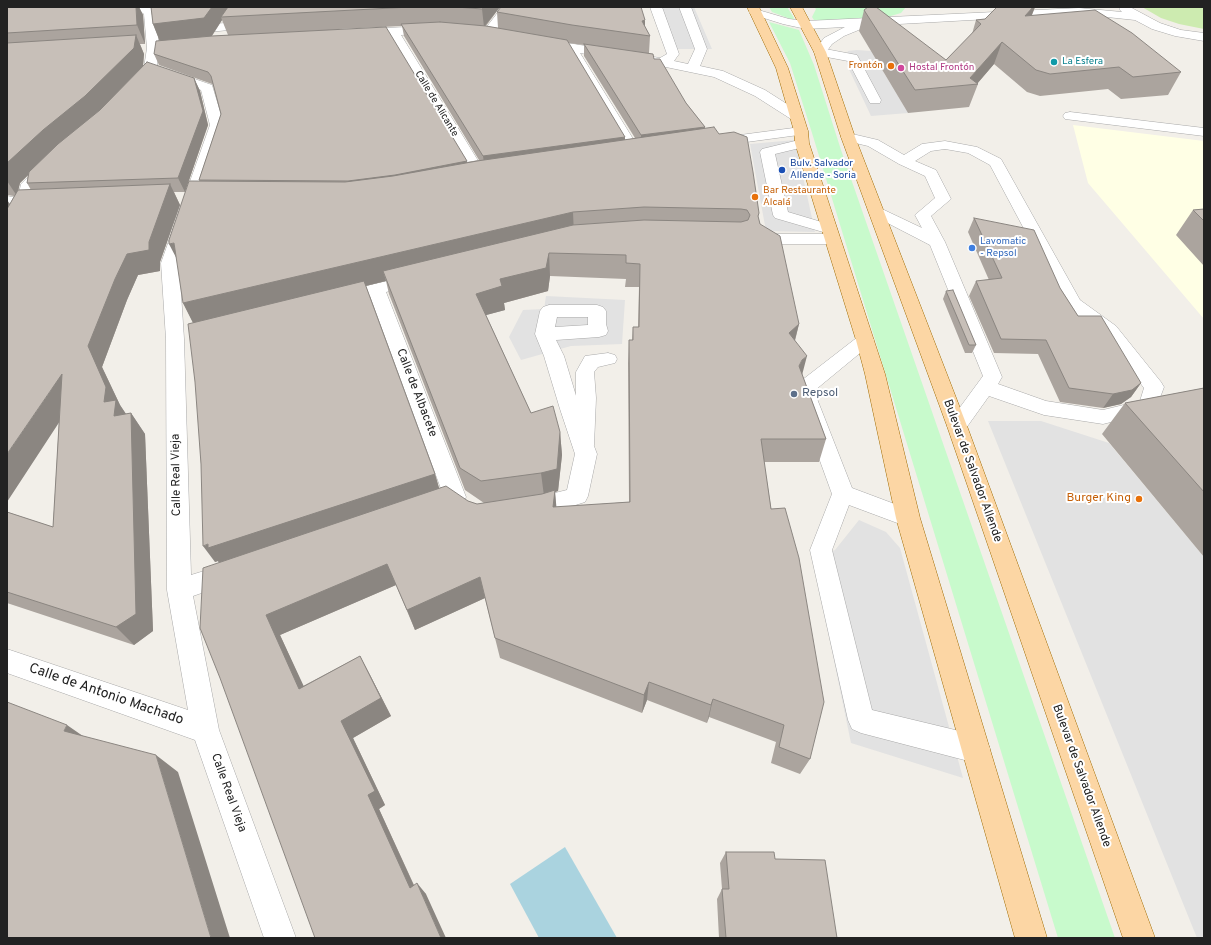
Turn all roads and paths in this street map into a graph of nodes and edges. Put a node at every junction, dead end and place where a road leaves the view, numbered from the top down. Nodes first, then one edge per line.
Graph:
1 (141, 7) edge
2 (508, 7) edge
3 (656, 7) edge
4 (685, 7) edge
5 (911, 7) edge
6 (947, 7) edge
7 (1100, 7) edge
8 (1124, 7) edge
9 (754, 9) edge
10 (1079, 11) junction
11 (998, 15) junction
12 (801, 16) edge
13 (1138, 18) junction
14 (890, 22) junction
15 (866, 23) junction
16 (442, 30) edge
17 (177, 31) edge
18 (393, 32) junction
19 (473, 32) edge
20 (488, 33) junction
21 (347, 34) edge
22 (504, 36) edge
23 (1204, 37) edge
24 (216, 42) edge
25 (534, 42) edge
26 (157, 47) junction
27 (138, 49) edge
28 (572, 49) junction
29 (820, 52) junction
30 (661, 62) junction
31 (150, 68) junction
32 (692, 68) junction
33 (139, 80) edge
34 (875, 100) dead end
35 (1070, 116) dead end
36 (800, 130) junction
37 (1204, 132) edge
38 (848, 137) junction
39 (702, 144) edge
40 (60, 154) edge
41 (620, 158) edge
42 (904, 161) junction
43 (495, 175) edge
44 (7, 201) edge
45 (57, 203) edge
46 (25, 204) junction
47 (877, 212) junction
48 (831, 234) junction
49 (7, 236) edge
50 (763, 239) edge
51 (937, 242) junction
52 (430, 276) edge
53 (376, 289) junction
54 (322, 302) edge
55 (544, 334) dead end
56 (865, 340) junction
57 (608, 359) dead end
58 (985, 387) junction
59 (957, 426) junction
60 (584, 445) junction
61 (843, 494) junction
62 (433, 504) edge
63 (505, 512) edge
64 (908, 518) junction
65 (246, 567) edge
66 (179, 590) junction
67 (7, 661) edge
68 (205, 730) junction
69 (976, 749) junction
70 (280, 938) edge
71 (1031, 938) edge
72 (1140, 938) edge

1 - 26 street
2 - 20 street
3 - 30 street
4 - 32 street
5 - 14 street
6 - 11 street
7 - 10 street
8 - 13 street
9 - 12 street
9 - 36 main road
10 - 11 street
10 - 13 street
11 - 14 street
12 - 15 street
12 - 29 main road, Bulevar de Salvador Allende
13 - 23 street
14 - 15 street
15 - 29 street
16 - 18 street
17 - 24 street
18 - 21 street
18 - 43 street, Calle de Alicante
19 - 20 street
20 - 22 street
25 - 28 street
26 - 27 street
26 - 31 street
28 - 30 street
28 - 41 street
29 - 34 lane
29 - 38 main road, Bulevar de Salvador Allende
30 - 32 street
31 - 33 street
31 - 66 street, Calle Real Vieja
32 - 36 street
35 - 37 lane
36 - 39 street
36 - 48 main road
36 - 48 street
38 - 42 lane
38 - 47 main road, Bulevar de Salvador Allende
40 - 46 street
42 - 51 lane
42 - 58 lane
44 - 46 street
45 - 46 street
46 - 49 street
47 - 51 lane
47 - 59 main road, Bulevar de Salvador Allende
48 - 50 street
48 - 56 main road
51 - 58 lane
52 - 53 street
53 - 54 street
53 - 62 street, Calle de Albacete
55 - 60 street
56 - 61 lane
56 - 64 main road
57 - 60 lane
58 - 59 lane
59 - 72 main road, Bulevar de Salvador Allende
60 - 63 street
61 - 64 lane
61 - 69 lane
64 - 69 main road
65 - 66 street
66 - 68 street, Calle Real Vieja
67 - 68 street, Calle de Antonio Machado
68 - 70 street, Calle Real Vieja
69 - 71 main road

